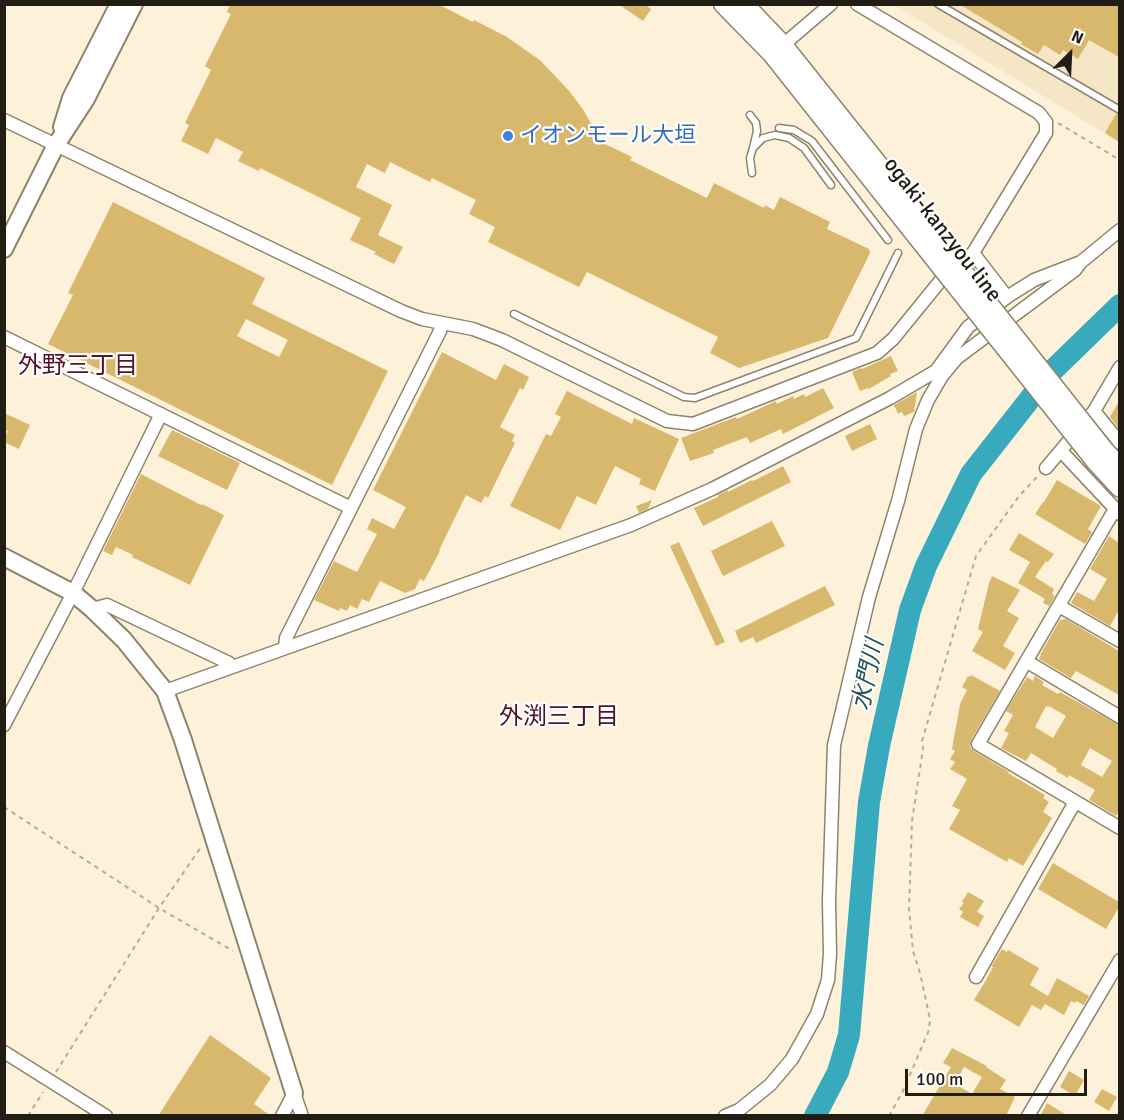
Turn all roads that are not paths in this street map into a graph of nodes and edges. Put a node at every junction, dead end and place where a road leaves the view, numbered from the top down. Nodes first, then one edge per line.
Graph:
1 (119, 4) edge
2 (134, 4) edge
3 (723, 4) edge
4 (744, 4) edge
5 (831, 4) edge
6 (857, 4) edge
7 (938, 4) edge
8 (783, 45) junction
9 (1119, 110) edge
10 (750, 115) dead end
11 (4, 120) edge
12 (779, 128) dead end
13 (56, 145) junction
14 (753, 148) junction
15 (752, 173) dead end
16 (831, 184) dead end
17 (885, 184) junction
18 (1119, 230) edge
19 (888, 240) dead end
20 (4, 249) edge
21 (973, 253) junction
22 (898, 254) dead end
23 (1081, 262) junction
24 (1007, 297) junction
25 (514, 314) dead end
26 (441, 323) junction
27 (4, 337) edge
28 (1119, 368) edge
29 (939, 373) junction
30 (1094, 411) junction
31 (161, 414) junction
32 (1061, 451) junction
33 (1107, 452) edge
34 (1119, 467) edge
35 (1046, 468) road end
36 (1119, 488) edge
37 (351, 508) junction
38 (1117, 512) edge
39 (4, 557) edge
40 (73, 593) junction
41 (1059, 606) junction
42 (92, 609) junction
43 (1119, 641) edge
44 (285, 648) junction
45 (1026, 661) junction
46 (232, 667) junction
47 (165, 691) junction
48 (1119, 717) edge
49 (4, 725) edge
50 (1075, 802) junction
51 (1119, 828) edge
52 (1119, 960) edge
53 (976, 976) dead end
54 (4, 1052) edge
55 (294, 1093) junction
56 (106, 1116) edge
57 (282, 1116) edge
58 (302, 1116) edge
59 (725, 1116) edge
60 (1028, 1116) edge

1 - 13 street
2 - 13 street
3 - 17 main road, ogaki-kanzyou line
4 - 8 main road, ogaki-kanzyou line
5 - 8 street
6 - 21 street
7 - 9 lane
8 - 17 main road, ogaki-kanzyou line
10 - 14 lane
11 - 13 street
12 - 19 lane
13 - 20 street
13 - 26 street
14 - 15 lane
14 - 16 lane
17 - 33 main road, ogaki-kanzyou line, bridge
18 - 23 street
21 - 24 street
21 - 26 street
22 - 25 lane
23 - 24 street
23 - 29 street
24 - 29 street
26 - 37 street
27 - 31 street
28 - 30 street
29 - 44 street
29 - 59 street
30 - 32 street
30 - 33 street
31 - 37 street
31 - 40 street
32 - 35 street
32 - 38 street
33 - 34 main road, ogaki-kanzyou line
33 - 36 main road, ogaki-kanzyou line
37 - 44 street
38 - 41 street
39 - 40 street
40 - 42 street
40 - 49 street
41 - 43 street
41 - 45 street
42 - 46 street
42 - 47 street
44 - 46 street
45 - 48 street
45 - 50 street
46 - 47 street
47 - 55 street
50 - 51 street
50 - 53 street
52 - 60 street
54 - 56 street
55 - 57 street
55 - 58 street

